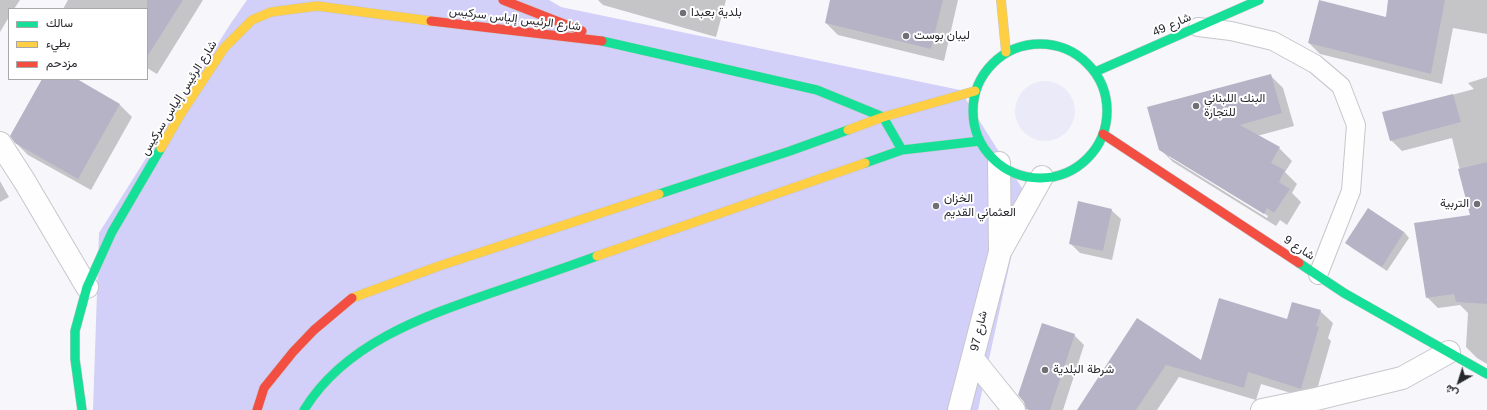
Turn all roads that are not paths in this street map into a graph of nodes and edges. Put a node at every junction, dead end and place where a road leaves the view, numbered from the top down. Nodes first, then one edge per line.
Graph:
1 (503, 0) edge
2 (1001, 0) edge
3 (1259, 0) edge
4 (1198, 27) junction
5 (609, 42) junction
6 (1006, 52) junction
7 (1095, 72) junction
8 (975, 91) junction
9 (883, 117) junction
10 (1103, 134) junction
11 (980, 141) junction
12 (0, 143) edge
13 (902, 150) junction
14 (999, 163) junction
15 (1042, 177) junction
16 (1000, 252) junction
17 (1318, 275) junction
18 (88, 287) junction
19 (1449, 352) junction
20 (973, 359) junction
21 (1487, 374) edge
22 (82, 410) edge
23 (257, 410) edge
24 (304, 410) edge
25 (959, 410) edge
26 (1014, 410) edge
27 (1262, 410) edge

1 - 5 main road
2 - 6 main road
3 - 4 main road, شارع 49
4 - 7 main road, شارع 49
4 - 17 lane
5 - 9 main road, شارع الرئيس إلياس سركيس
5 - 18 main road, شارع الرئيس إلياس سركيس
6 - 7 main road
6 - 8 main road
7 - 10 main road
8 - 9 main road
8 - 11 main road
9 - 13 main road
9 - 23 main road
10 - 15 main road
10 - 17 main road, شارع 9
11 - 13 main road
11 - 14 main road
12 - 18 street
13 - 24 main road
14 - 15 main road
14 - 16 street, شارع 97
15 - 16 street, شارع 97
16 - 20 street, شارع 97
17 - 19 main road, شارع 9
18 - 22 main road, شارع الرئيس إلياس سركيس
19 - 21 main road, شارع 9
19 - 27 street
20 - 25 street, شارع 97
20 - 26 street

